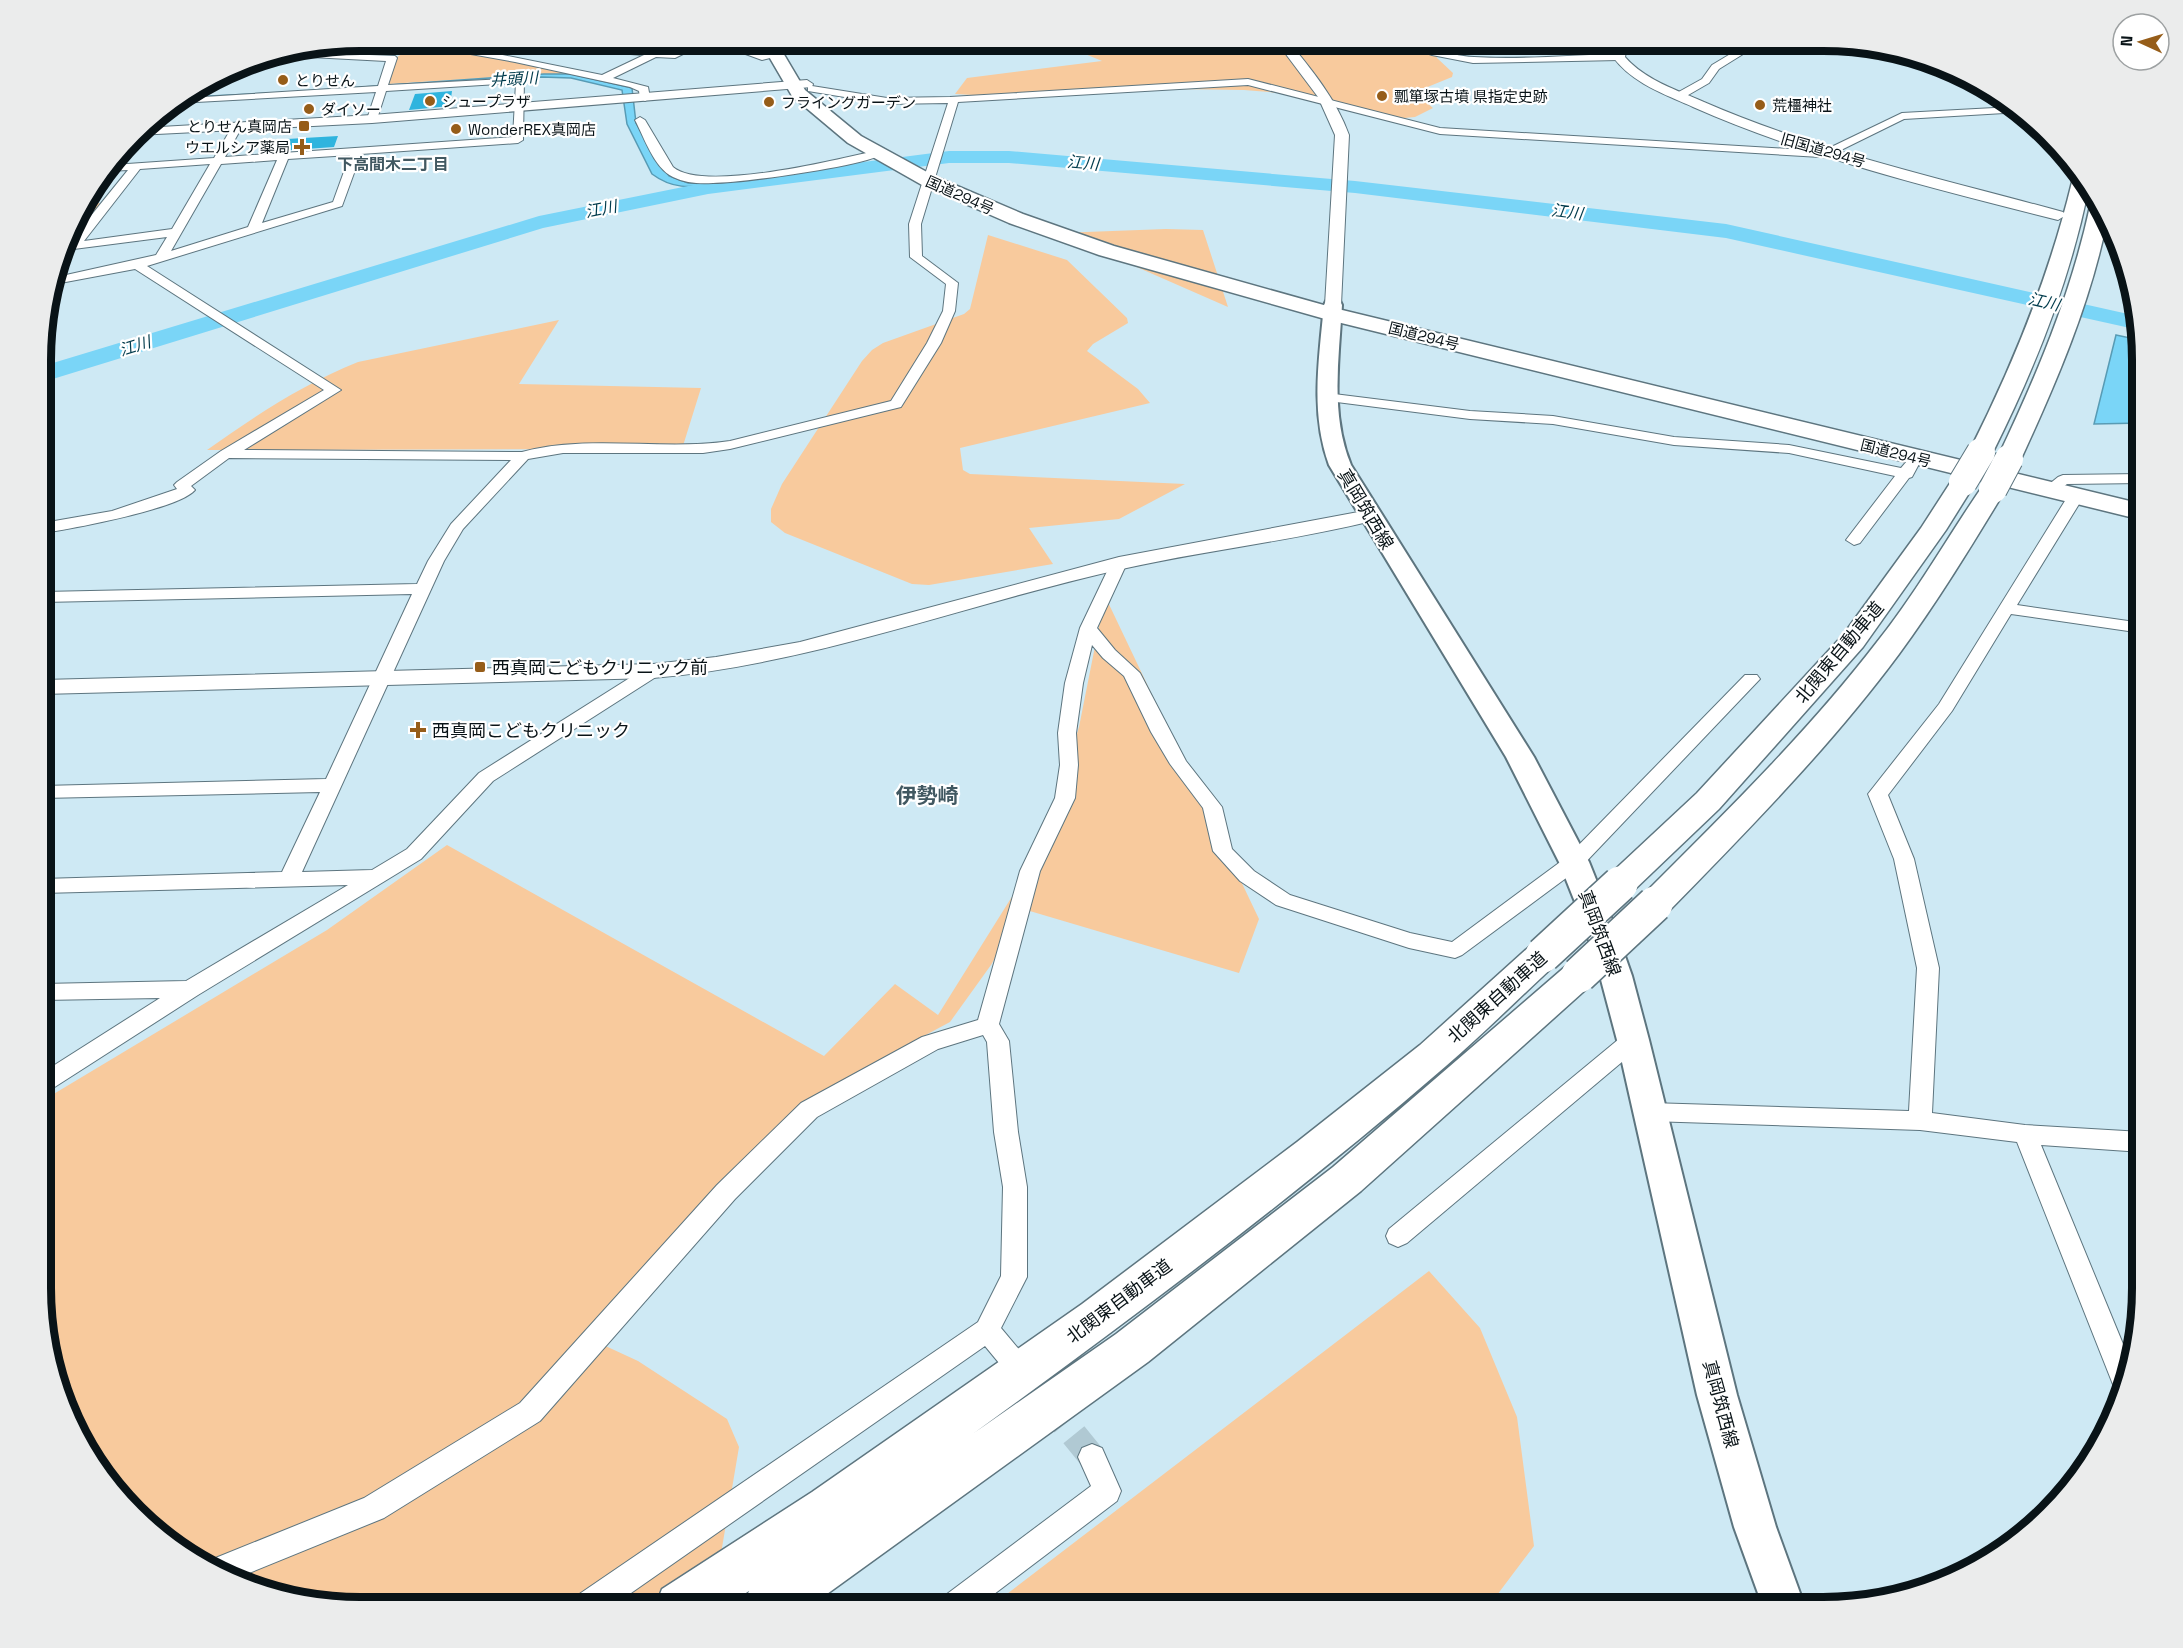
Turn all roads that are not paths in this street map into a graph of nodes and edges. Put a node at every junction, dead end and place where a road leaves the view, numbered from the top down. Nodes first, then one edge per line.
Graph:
1 (471, 51) edge
2 (486, 51) edge
3 (633, 51) edge
4 (684, 51) edge
5 (744, 51) edge
6 (769, 51) edge
7 (773, 51) edge
8 (786, 51) edge
9 (1289, 51) edge
10 (1429, 51) edge
11 (1620, 51) edge
12 (1742, 51) edge
13 (483, 53) junction
14 (654, 54) junction
15 (312, 55) edge
16 (1619, 57) junction
17 (602, 79) junction
18 (804, 87) junction
19 (380, 90) junction
20 (1679, 96) junction
21 (642, 98) junction
22 (192, 100) edge
23 (953, 100) junction
24 (1329, 104) junction
25 (520, 108) junction
26 (2005, 111) edge
27 (372, 119) junction
28 (640, 120) dead end
29 (237, 127) junction
30 (153, 131) edge
31 (356, 152) junction
32 (1832, 153) junction
33 (283, 158) junction
34 (217, 162) junction
35 (912, 163) junction
36 (136, 167) junction
37 (119, 168) edge
38 (2080, 187) edge
39 (2058, 215) dead end
40 (2097, 218) edge
41 (254, 228) junction
42 (176, 232) junction
43 (75, 242) edge
44 (73, 247) edge
45 (162, 256) junction
46 (137, 265) junction
47 (62, 280) edge
48 (1333, 309) junction
49 (1326, 397) junction
50 (1781, 424) junction
51 (1764, 447) junction
52 (226, 454) junction
53 (523, 456) junction
54 (1911, 466) junction
55 (2132, 479) edge
56 (2061, 490) junction
57 (2132, 503) edge
58 (2132, 509) edge
59 (1369, 516) junction
60 (51, 527) edge
61 (1854, 540) dead end
62 (1119, 563) junction
63 (423, 589) junction
64 (51, 597) edge
65 (2008, 609) junction
66 (2132, 627) edge
67 (1088, 628) junction
68 (653, 672) junction
69 (383, 679) junction
70 (1751, 679) dead end
71 (51, 687) edge
72 (333, 785) junction
73 (51, 792) edge
74 (1574, 862) junction
75 (376, 877) junction
76 (289, 879) junction
77 (51, 886) edge
78 (1561, 965) junction
79 (190, 989) junction
80 (51, 992) edge
81 (988, 1024) junction
82 (1633, 1040) junction
83 (51, 1078) edge
84 (1650, 1112) junction
85 (1920, 1121) junction
86 (2025, 1134) junction
87 (2132, 1141) edge
88 (1398, 1236) dead end
89 (987, 1330) junction
90 (1013, 1361) dead end
91 (2120, 1370) edge
92 (1092, 1456) tunnel mouth
93 (228, 1567) edge
94 (600, 1597) edge
95 (695, 1597) edge
96 (781, 1597) edge
97 (965, 1597) edge
98 (1780, 1597) edge

1 - 13 street
2 - 13 street
3 - 14 street
4 - 14 street
5 - 6 street
7 - 18 highway, 国道294号
8 - 18 highway, 国道294号
9 - 24 street
10 - 16 street
11 - 16 street
12 - 20 street
13 - 17 street
14 - 17 street
15 - 19 street
16 - 20 street, 旧国道294号
17 - 21 street
18 - 21 street
18 - 23 street
18 - 35 highway, 国道294号
19 - 22 street
19 - 25 street
19 - 27 street
20 - 32 street, 旧国道294号
21 - 25 street
23 - 24 street
23 - 35 street
24 - 32 street
24 - 48 street
25 - 27 street
25 - 31 street
26 - 32 street
27 - 29 street
28 - 35 street
29 - 30 street
29 - 34 street
31 - 33 street
31 - 41 street
32 - 39 street, 旧国道294号
33 - 34 street
33 - 41 street
34 - 36 street
34 - 42 street
35 - 48 highway, 国道294号
35 - 53 street
36 - 37 street
36 - 43 street
38 - 78 highway, 北関東自動車道, bridge
40 - 78 highway, 北関東自動車道, bridge
41 - 45 street
42 - 44 street
42 - 45 street
45 - 46 street
46 - 47 street
46 - 52 street
48 - 49 main road, 真岡筑西線
48 - 50 highway, 国道294号
48 - 56 highway, 国道294号
49 - 51 street
49 - 59 main road, 真岡筑西線
50 - 51 street
50 - 54 highway, 国道294号
51 - 54 street
52 - 53 street
52 - 60 street
53 - 63 street
54 - 56 highway, 国道294号
54 - 61 street
55 - 56 street
56 - 57 highway, 国道294号
56 - 58 highway, 国道294号
56 - 65 street
59 - 62 street
59 - 74 main road, 真岡筑西線
62 - 67 street
62 - 68 street
63 - 64 street
63 - 69 street
65 - 66 street
65 - 85 street
67 - 74 street
67 - 81 street
68 - 69 street
68 - 75 street
69 - 71 street
69 - 72 street
70 - 74 street
72 - 73 street
72 - 76 street
74 - 82 main road, 真岡筑西線
75 - 76 street
75 - 79 street
76 - 77 street
78 - 95 highway, 北関東自動車道
78 - 96 highway, 北関東自動車道
79 - 80 street
79 - 83 street
81 - 89 street
81 - 93 street
82 - 84 main road, 真岡筑西線
82 - 88 street
84 - 85 street
84 - 98 main road, 真岡筑西線
85 - 86 street
86 - 87 street
86 - 91 street
89 - 90 street
89 - 94 street
92 - 97 street

